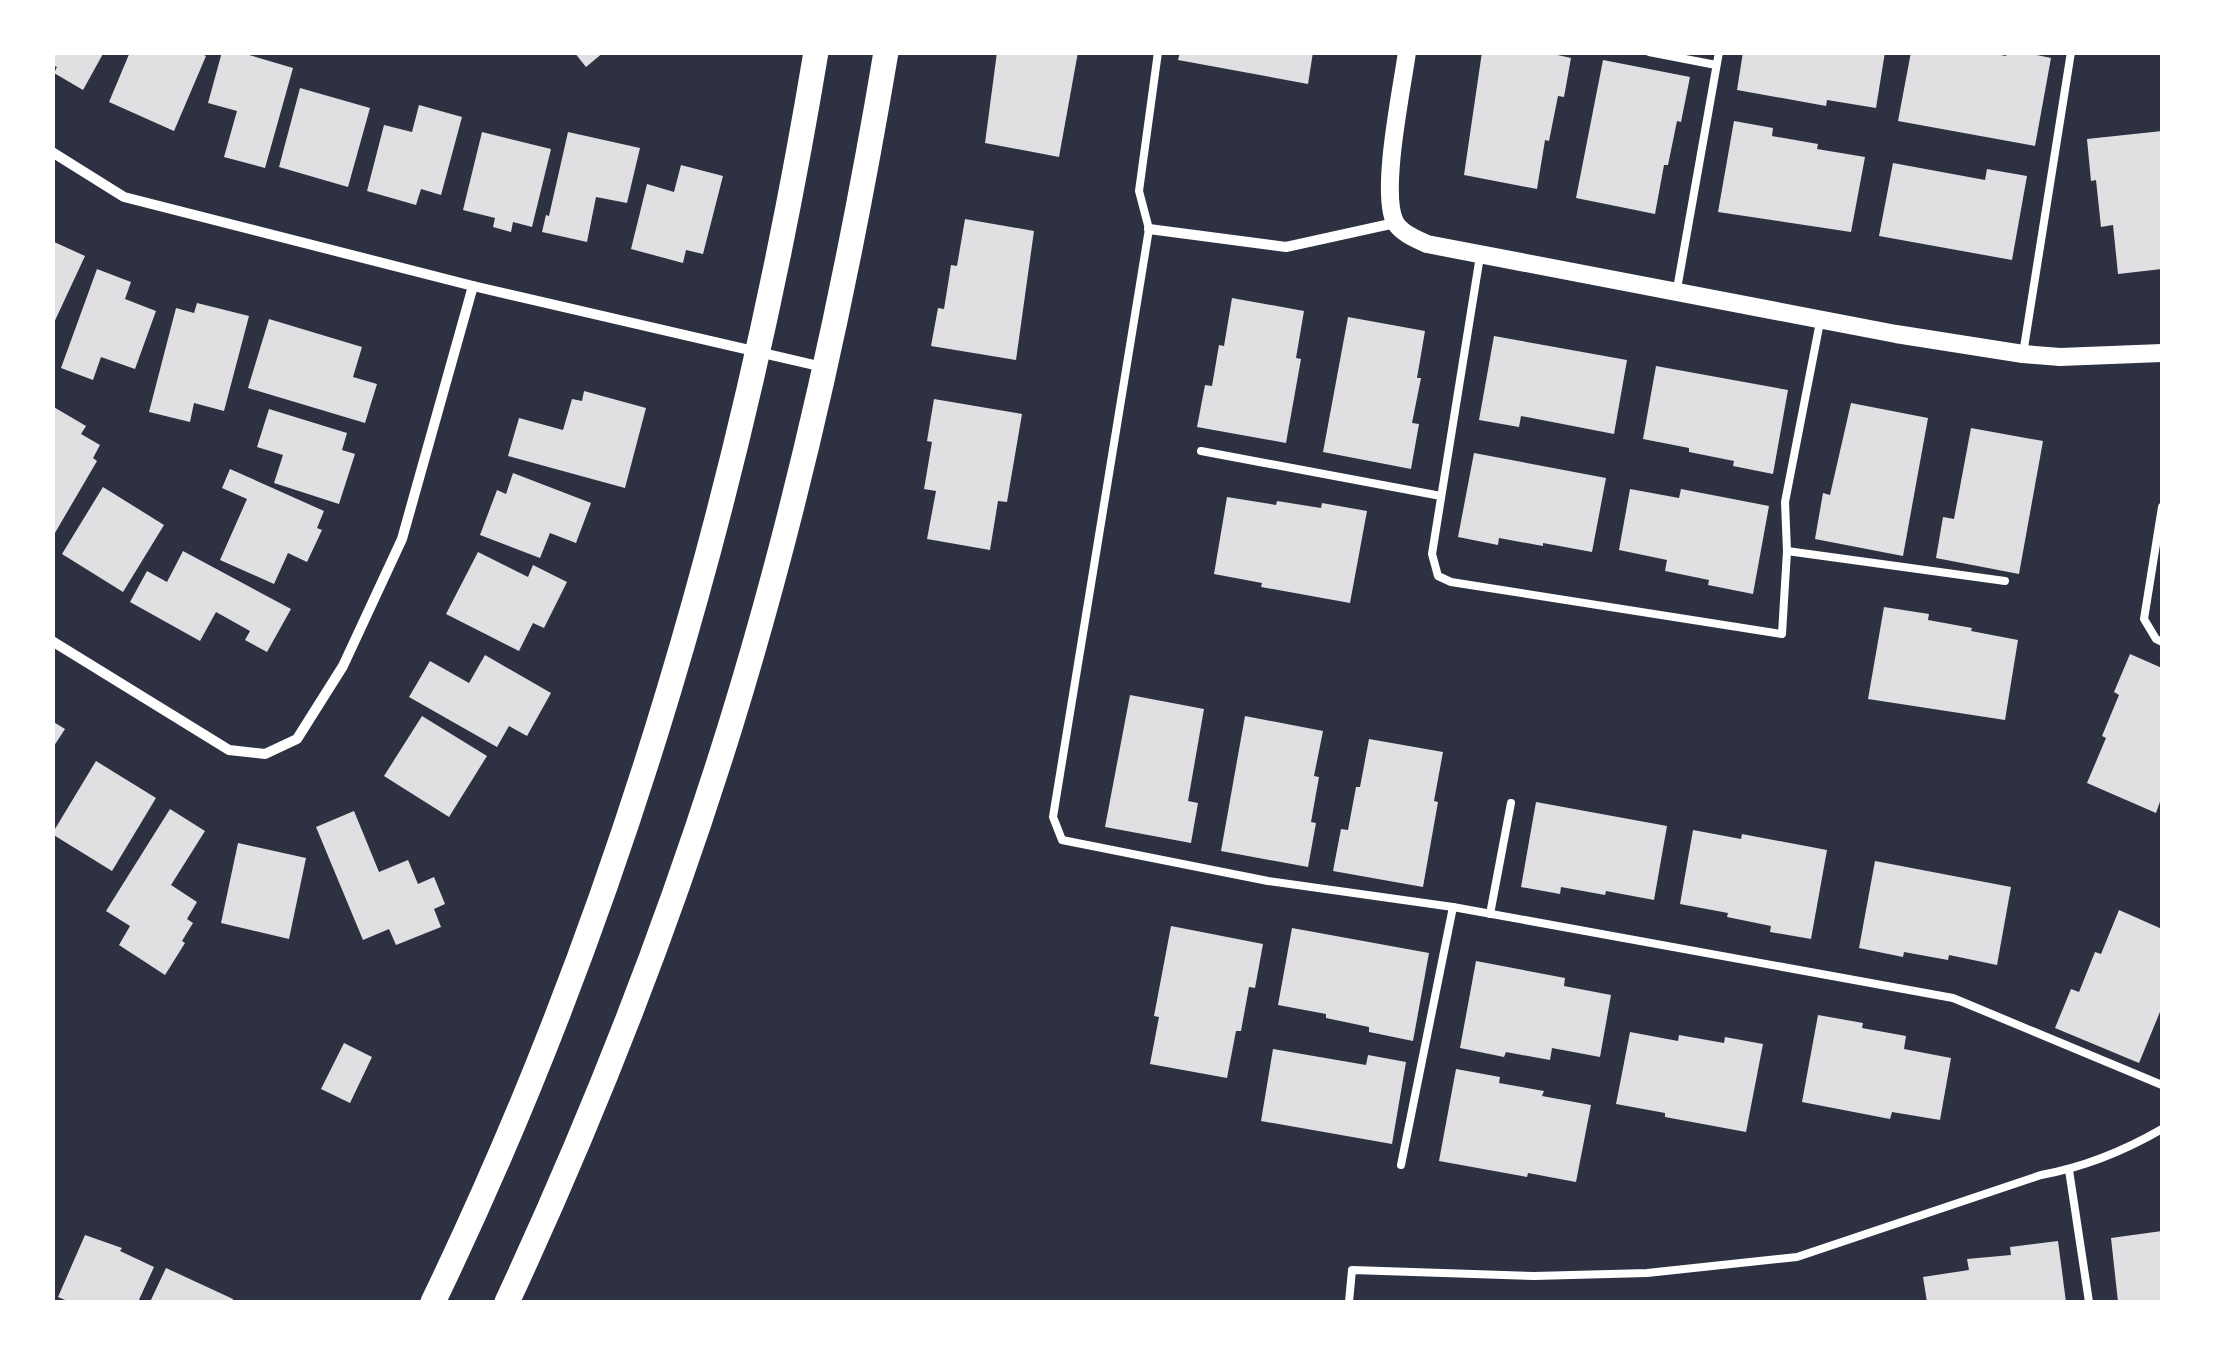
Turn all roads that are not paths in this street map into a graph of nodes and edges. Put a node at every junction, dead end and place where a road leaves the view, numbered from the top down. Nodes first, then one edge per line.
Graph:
1 (816, 52) edge
2 (886, 52) edge
3 (1158, 52) edge
4 (1407, 52) edge
5 (1649, 52) edge
6 (1718, 52) edge
7 (2071, 52) edge
8 (1716, 65) junction
9 (52, 152) edge
10 (1396, 223) junction
11 (1148, 230) junction
12 (1480, 256) junction
13 (473, 286) junction
14 (1677, 293) junction
15 (1821, 317) junction
16 (759, 353) junction
17 (2162, 353) edge
18 (2022, 354) junction
19 (825, 368) junction
20 (1201, 452) dead end
21 (1441, 496) junction
22 (2162, 507) edge
23 (1787, 551) junction
24 (2005, 581) dead end
25 (52, 642) edge
26 (2162, 642) edge
27 (1511, 803) dead end
28 (1453, 907) junction
29 (1490, 914) junction
30 (2162, 1085) edge
31 (2162, 1129) edge
32 (1401, 1165) dead end
33 (2069, 1170) junction
34 (432, 1302) edge
35 (508, 1302) edge
36 (1349, 1302) edge
37 (2089, 1302) edge

1 - 16 main road
2 - 19 main road
3 - 11 lane
4 - 10 street
5 - 8 lane
6 - 8 lane
7 - 18 lane
8 - 14 lane
9 - 13 street
10 - 11 street
10 - 12 street
11 - 28 lane
12 - 14 street
12 - 21 lane
13 - 16 street
13 - 25 street
14 - 15 street
15 - 18 street
15 - 23 lane
16 - 19 street
16 - 34 main road
17 - 18 street
19 - 35 main road
20 - 21 lane
21 - 23 lane
22 - 26 lane
23 - 24 lane
27 - 29 lane
28 - 29 lane
28 - 32 lane
29 - 30 lane
31 - 33 lane
33 - 36 lane
33 - 37 lane

